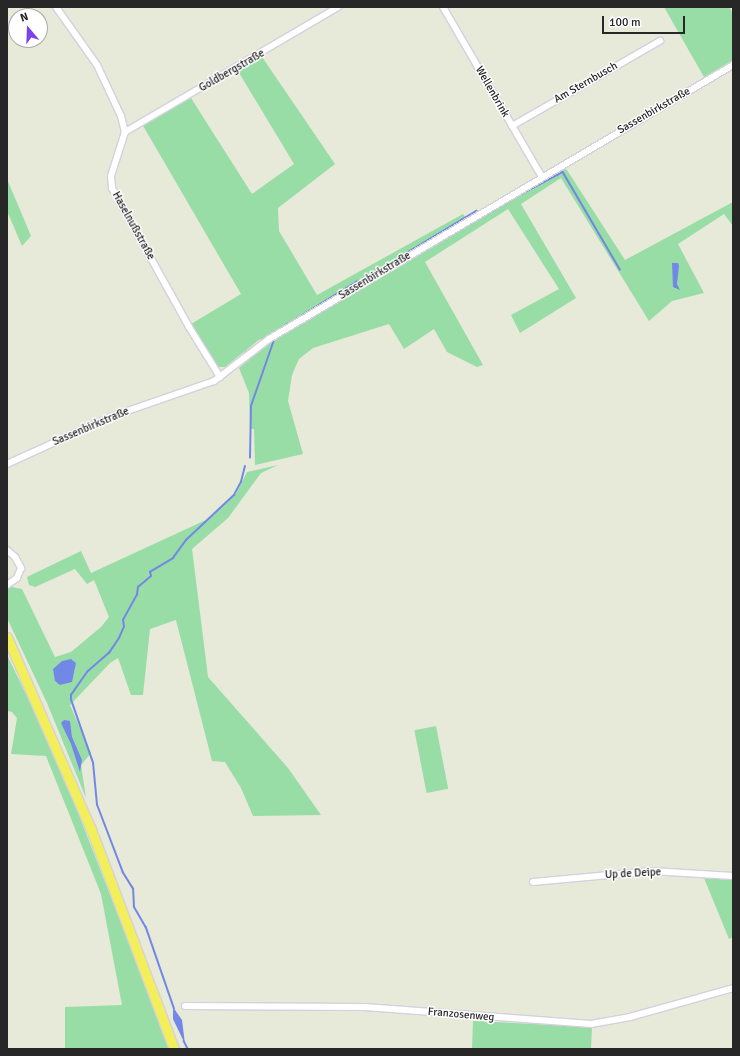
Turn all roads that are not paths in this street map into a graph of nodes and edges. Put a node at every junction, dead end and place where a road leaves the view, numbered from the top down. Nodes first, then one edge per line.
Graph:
1 (56, 7) edge
2 (338, 7) edge
3 (443, 7) edge
4 (660, 41) dead end
5 (733, 65) edge
6 (512, 126) junction
7 (125, 132) junction
8 (542, 177) junction
9 (220, 377) junction
10 (7, 464) edge
11 (7, 550) edge
12 (7, 585) edge
13 (7, 637) edge
14 (733, 876) edge
15 (533, 882) dead end
16 (733, 988) edge
17 (185, 1006) dead end
18 (174, 1049) edge

1 - 7 street
2 - 7 street, Goldbergstraße
3 - 6 street, Wellenbrink
4 - 6 street, Am Sternbusch
5 - 8 street, Sassenbirkstraße
6 - 8 street, Wellenbrink
7 - 9 street, Haselnußstraße
8 - 9 street, Sassenbirkstraße
9 - 10 street, Sassenbirkstraße
11 - 12 street
13 - 18 highway
14 - 15 street, Up de Deipe
16 - 17 street, Franzosenweg

